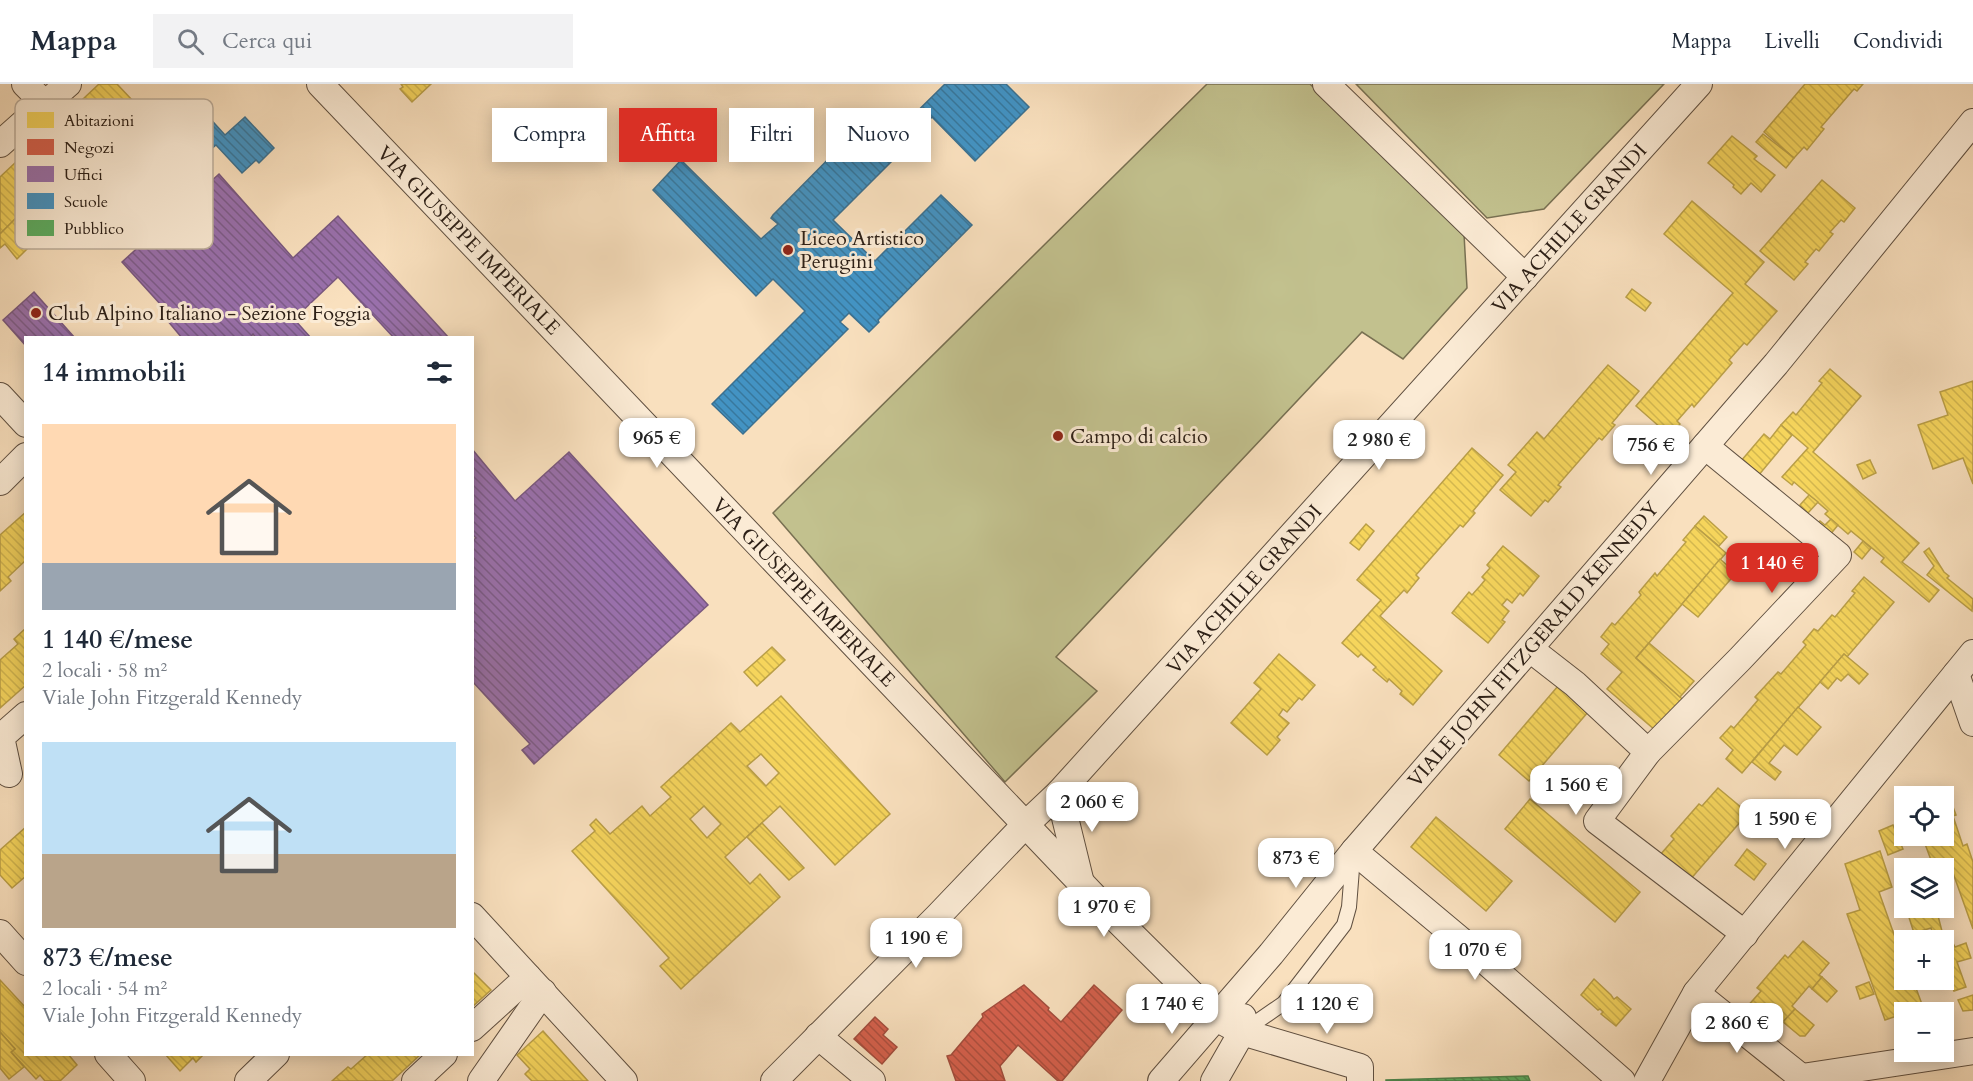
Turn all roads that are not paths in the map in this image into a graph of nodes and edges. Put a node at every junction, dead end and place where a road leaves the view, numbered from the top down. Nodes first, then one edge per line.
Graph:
1 (25, 84) edge
2 (68, 84) edge
3 (320, 84) edge
4 (1326, 84) edge
5 (1699, 84) edge
6 (40, 99) edge
7 (51, 99) edge
8 (15, 131) edge
9 (1971, 134) edge
10 (0, 144) edge
11 (1525, 277) junction
12 (0, 396) edge
13 (24, 422) edge
14 (1706, 446) junction
15 (24, 458) edge
16 (0, 482) edge
17 (1530, 649) junction
18 (1973, 653) edge
19 (1956, 674) junction
20 (24, 717) edge
21 (1973, 723) edge
22 (1648, 752) junction
23 (11, 778) edge
24 (1059, 793) junction
25 (1025, 825) junction
26 (1354, 851) junction
27 (1082, 884) junction
28 (474, 918) edge
29 (0, 933) edge
30 (1745, 934) junction
31 (24, 960) edge
32 (1245, 983) junction
33 (536, 985) junction
34 (1696, 993) junction
35 (1216, 1018) junction
36 (474, 1027) edge
37 (1242, 1032) junction
38 (819, 1036) junction
39 (1973, 1051) edge
40 (110, 1056) edge
41 (274, 1056) edge
42 (442, 1056) edge
43 (1804, 1079) edge
44 (132, 1081) edge
45 (248, 1081) edge
46 (415, 1081) edge
47 (481, 1081) edge
48 (624, 1081) edge
49 (774, 1081) edge
50 (872, 1081) edge
51 (1161, 1081) edge
52 (1214, 1081) edge
53 (1360, 1081) edge
54 (1622, 1081) edge
55 (1647, 1081) edge

1 - 6 street
2 - 7 street
3 - 25 street, VIA GIUSEPPE IMPERIALE
4 - 11 street
5 - 11 street, VIA ACHILLE GRANDI
8 - 10 street
9 - 14 street, VIALE JOHN FITZGERALD KENNEDY
11 - 24 street, VIA ACHILLE GRANDI
12 - 13 street
14 - 17 street, VIALE JOHN FITZGERALD KENNEDY
14 - 22 street
15 - 16 street
17 - 22 street
17 - 26 street, VIALE JOHN FITZGERALD KENNEDY
18 - 19 street
19 - 21 street
19 - 30 street
20 - 23 street
22 - 30 street
24 - 25 street, VIA ACHILLE GRANDI
24 - 27 street
25 - 27 street, VIA GIUSEPPE IMPERIALE
25 - 38 street, VIA ACHILLE GRANDI
26 - 32 street, VIALE JOHN FITZGERALD KENNEDY
26 - 37 lane
26 - 54 street
27 - 35 street, VIA GIUSEPPE IMPERIALE
28 - 33 street
29 - 31 street
30 - 34 street
32 - 35 street, VIALE JOHN FITZGERALD KENNEDY
32 - 37 street
33 - 36 street
33 - 47 street
33 - 48 street
34 - 43 street
34 - 55 street
35 - 37 street, VIA GIUSEPPE IMPERIALE
35 - 51 street, VIALE JOHN FITZGERALD KENNEDY
37 - 52 street
37 - 53 street, VIA GIUSEPPE IMPERIALE
38 - 49 street, VIA ACHILLE GRANDI
38 - 50 street
39 - 43 street
40 - 44 street
41 - 45 street
42 - 46 street

